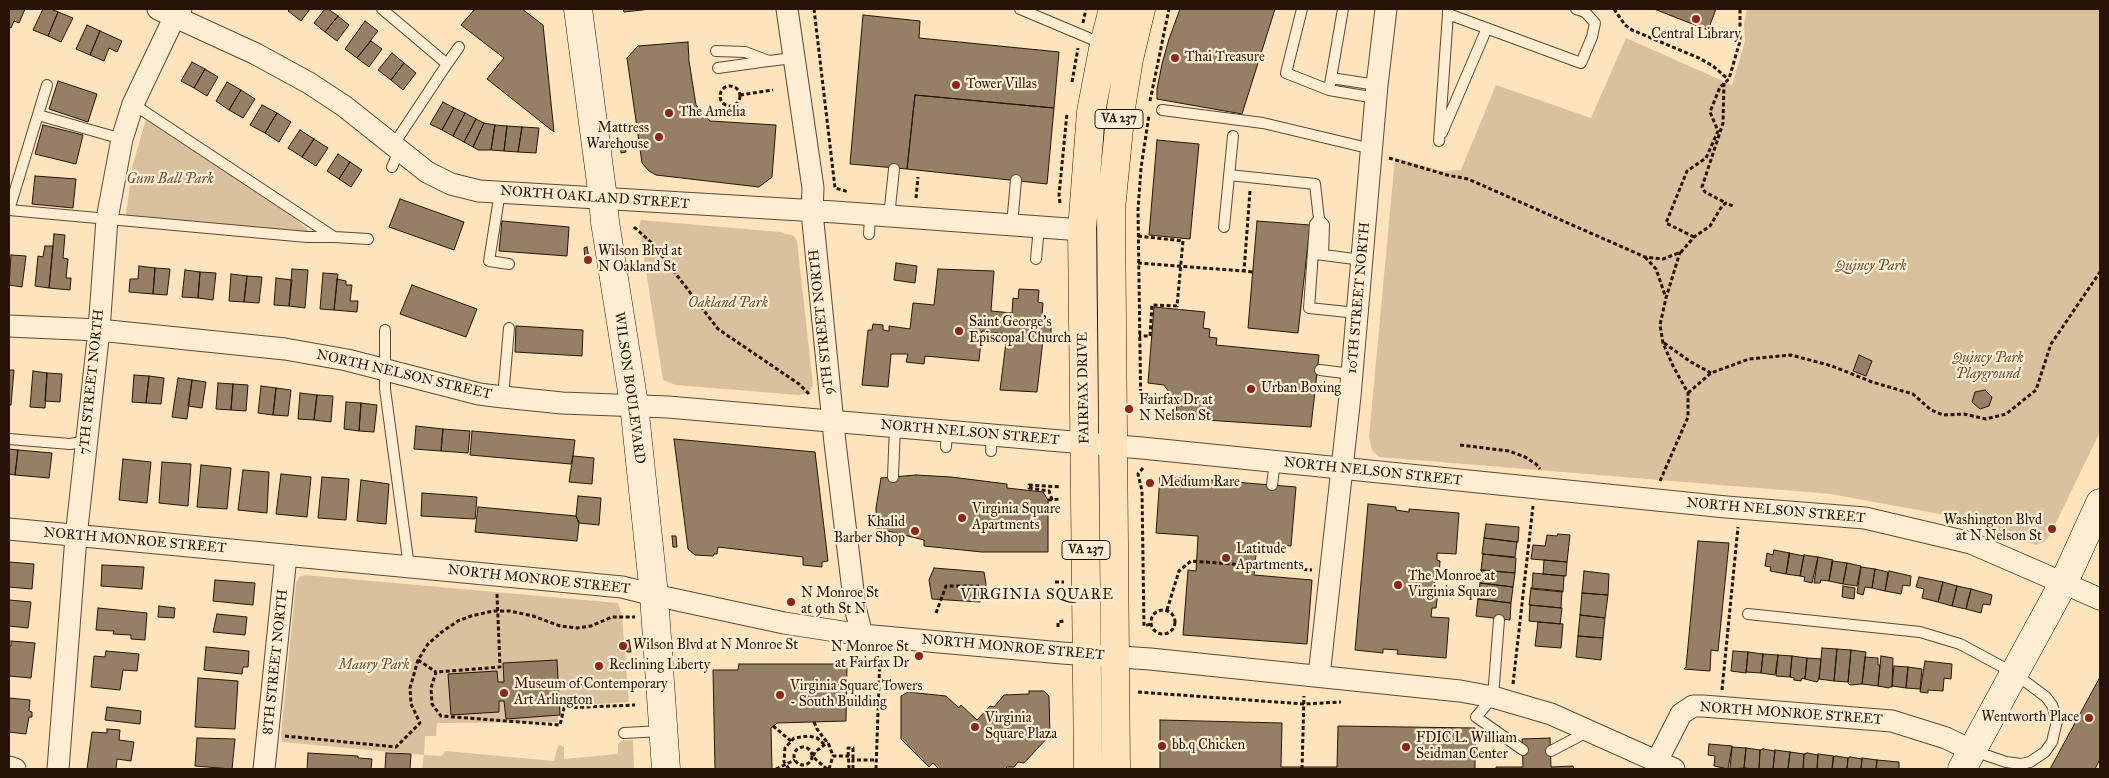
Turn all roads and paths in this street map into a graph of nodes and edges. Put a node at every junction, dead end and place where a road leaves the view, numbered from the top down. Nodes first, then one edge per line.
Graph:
1 (382, 9) edge
2 (578, 9) edge
3 (787, 9) edge
4 (814, 9) edge
5 (1020, 9) edge
6 (1113, 9) edge
7 (1141, 9) edge
8 (1169, 9) edge
9 (1302, 9) edge
10 (1343, 9) edge
11 (1386, 9) edge
12 (1576, 9) edge
13 (1614, 9) edge
14 (1740, 9) edge
15 (171, 11) edge
16 (1448, 11) edge
17 (1487, 28) junction
18 (427, 31) dead end
19 (420, 41) junction
20 (1104, 44) junction
21 (459, 47) dead end
22 (716, 50) dead end
23 (793, 58) junction
24 (769, 61) junction
25 (447, 64) junction
26 (718, 68) dead end
27 (1331, 78) junction
28 (1729, 79) junction
29 (1724, 84) junction
30 (47, 85) dead end
31 (773, 90) dead end
32 (1329, 90) junction
33 (1377, 91) junction
34 (740, 95) junction
35 (133, 104) junction
36 (1162, 110) dead end
37 (38, 115) junction
38 (1233, 136) dead end
39 (122, 139) junction
40 (1372, 151) junction
41 (395, 154) junction
42 (894, 169) dead end
43 (1229, 175) junction
44 (918, 177) dead end
45 (1252, 177) junction
46 (1016, 180) dead end
47 (835, 188) dead end
48 (500, 192) junction
49 (604, 198) junction
50 (916, 198) dead end
51 (1726, 203) junction
52 (1733, 206) dead end
53 (812, 212) junction
54 (107, 219) junction
55 (876, 222) junction
56 (1012, 225) junction
57 (634, 226) dead end
58 (1039, 227) junction
59 (1224, 227) dead end
60 (1082, 230) junction
61 (1111, 231) junction
62 (1138, 236) junction
63 (334, 237) junction
64 (1694, 237) junction
65 (368, 238) dead end
66 (1680, 252) junction
67 (1318, 254) junction
68 (1645, 257) junction
69 (1036, 258) dead end
70 (1362, 260) junction
71 (1138, 263) junction
72 (509, 264) dead end
73 (1181, 266) junction
74 (1244, 271) junction
75 (1253, 272) dead end
76 (2100, 272) edge
77 (1666, 298) junction
78 (1357, 312) junction
79 (9, 326) edge
80 (509, 328) dead end
81 (100, 330) junction
82 (385, 330) dead end
83 (1139, 336) junction
84 (1663, 343) junction
85 (384, 369) junction
86 (1320, 370) dead end
87 (1711, 373) junction
88 (1352, 374) junction
89 (1688, 393) junction
90 (811, 396) dead end
91 (503, 397) junction
92 (634, 404) junction
93 (1141, 419) dead end
94 (832, 421) junction
95 (895, 426) junction
96 (9, 439) edge
97 (87, 441) junction
98 (1085, 444) junction
99 (1460, 445) dead end
100 (1112, 446) junction
101 (1274, 462) junction
102 (1143, 468) dead end
103 (1341, 469) junction
104 (893, 477) dead end
105 (1539, 481) junction
106 (1272, 485) dead end
107 (1061, 487) dead end
108 (1060, 499) dead end
109 (1652, 499) junction
110 (2100, 503) edge
111 (1738, 526) dead end
112 (9, 529) edge
113 (76, 537) junction
114 (286, 556) junction
115 (408, 567) junction
116 (1313, 570) dead end
117 (2064, 582) junction
118 (979, 586) dead end
119 (496, 591) dead end
120 (654, 595) junction
121 (2100, 599) edge
122 (1167, 610) junction
123 (498, 611) junction
124 (936, 613) dead end
125 (1748, 614) dead end
126 (638, 617) dead end
127 (1500, 620) dead end
128 (1064, 621) dead end
129 (1151, 624) junction
130 (1058, 627) dead end
131 (862, 635) junction
132 (880, 649) dead end
133 (1088, 655) junction
134 (1116, 657) junction
135 (418, 660) junction
136 (436, 672) junction
137 (2014, 673) junction
138 (1319, 676) junction
139 (634, 682) dead end
140 (558, 685) dead end
141 (1722, 690) dead end
142 (1138, 692) dead end
143 (1304, 696) dead end
144 (1502, 700) junction
145 (1341, 702) dead end
146 (1304, 704) junction
147 (635, 705) dead end
148 (814, 722) dead end
149 (773, 726) dead end
150 (1590, 730) junction
151 (664, 731) junction
152 (624, 733) dead end
153 (281, 736) dead end
154 (791, 741) junction
155 (826, 743) junction
156 (1523, 750) dead end
157 (1551, 751) dead end
158 (833, 756) junction
159 (849, 756) junction
160 (812, 757) junction
161 (795, 760) junction
162 (853, 760) junction
163 (876, 760) junction
164 (1968, 760) edge
165 (786, 764) junction
166 (808, 764) junction
167 (1666, 765) edge
168 (9, 766) edge
169 (15, 769) edge
170 (58, 769) edge
171 (264, 769) edge
172 (666, 769) edge
173 (776, 769) edge
174 (789, 769) edge
175 (810, 769) edge
176 (828, 769) edge
177 (851, 769) edge
178 (876, 769) edge
179 (1088, 769) edge
180 (1116, 769) edge
181 (1302, 769) edge

1 - 19 lane
2 - 49 main road, WILSON BOULEVARD
3 - 23 street, 9TH STREET NORTH
4 - 47 path
5 - 20 lane
6 - 20 main road, FAIRFAX DRIVE / VA 237
7 - 61 main road, FAIRFAX DRIVE / VA 237
8 - 62 path
9 - 32 lane
10 - 27 lane
11 - 33 street, 10TH STREET NORTH
12 - 17 lane
13 - 28 path
14 - 28 path
15 - 35 street, 7TH STREET NORTH
15 - 41 street, NORTH OAKLAND STREET
16 - 17 lane
16 - 17 lane
18 - 19 lane
19 - 25 lane
20 - 60 main road, FAIRFAX DRIVE / VA 237
21 - 25 lane
22 - 24 lane
23 - 24 lane
23 - 53 street, 9TH STREET NORTH
24 - 26 lane
25 - 41 lane
27 - 32 lane
27 - 33 lane
28 - 29 path
29 - 51 path
29 - 64 path
30 - 37 lane
31 - 34 path
32 - 33 lane
33 - 40 street, 10TH STREET NORTH
34 - 34 path
35 - 39 street, 7TH STREET NORTH
35 - 63 lane
36 - 40 lane
37 - 39 lane
37 - 54 lane
38 - 43 lane
39 - 54 street, 7TH STREET NORTH
40 - 68 path
40 - 70 street, 10TH STREET NORTH
41 - 48 street, NORTH OAKLAND STREET
42 - 55 lane
43 - 45 lane
43 - 59 lane
44 - 50 path
45 - 67 lane
45 - 74 path
46 - 56 lane
48 - 49 street, NORTH OAKLAND STREET
48 - 72 lane
49 - 53 street, NORTH OAKLAND STREET
49 - 92 main road, WILSON BOULEVARD
51 - 52 path
51 - 64 path
53 - 55 street, NORTH OAKLAND STREET
53 - 94 street, 9TH STREET NORTH
54 - 63 lane
54 - 81 street, 7TH STREET NORTH
55 - 56 street, NORTH OAKLAND STREET
56 - 58 street, NORTH OAKLAND STREET
57 - 90 path
58 - 60 street, NORTH OAKLAND STREET
58 - 69 lane
60 - 61 main road
60 - 98 main road, FAIRFAX DRIVE / VA 237
61 - 100 main road, FAIRFAX DRIVE / VA 237
62 - 71 path
62 - 73 path
63 - 65 lane
64 - 66 path
66 - 68 path
66 - 77 path
67 - 70 lane
67 - 78 lane
68 - 77 path
70 - 78 street, 10TH STREET NORTH
71 - 73 path
71 - 83 path
73 - 74 path
73 - 83 path
74 - 75 path
76 - 87 path
77 - 84 path
78 - 88 street, 10TH STREET NORTH
79 - 81 street, NORTH NELSON STREET
80 - 91 lane
81 - 85 street, NORTH NELSON STREET
81 - 97 street, 7TH STREET NORTH
82 - 85 lane
83 - 93 path
84 - 87 path
84 - 89 path
85 - 91 street, NORTH NELSON STREET
85 - 115 lane
86 - 88 lane
87 - 89 path
88 - 103 street, 10TH STREET NORTH
89 - 109 path
91 - 92 street, NORTH NELSON STREET
92 - 94 street, NORTH NELSON STREET
92 - 120 main road, WILSON BOULEVARD
94 - 95 street, NORTH NELSON STREET
94 - 131 street, 9TH STREET NORTH
95 - 98 street, NORTH NELSON STREET
95 - 104 lane
96 - 97 lane
97 - 113 street, 7TH STREET NORTH
98 - 100 street, NORTH NELSON STREET
98 - 133 main road, FAIRFAX DRIVE / VA 237
99 - 105 path
100 - 101 street, NORTH NELSON STREET
100 - 134 main road, FAIRFAX DRIVE / VA 237
101 - 103 street, NORTH NELSON STREET
101 - 106 lane
102 - 129 path
103 - 105 street, NORTH NELSON STREET
103 - 138 street, 10TH STREET NORTH
105 - 109 street, NORTH NELSON STREET
105 - 144 path
107 - 108 path
109 - 117 street, NORTH NELSON STREET
110 - 117 main road
111 - 141 path
112 - 113 street, NORTH MONROE STREET
113 - 114 street, NORTH MONROE STREET
113 - 170 street, 7TH STREET NORTH
114 - 115 street, NORTH MONROE STREET
114 - 171 street, 8TH STREET NORTH
115 - 120 street, NORTH MONROE STREET
116 - 122 path
117 - 121 street, NORTH NELSON STREET
117 - 137 main road
118 - 124 path
119 - 123 path
120 - 131 street, NORTH MONROE STREET
120 - 151 main road, WILSON BOULEVARD
122 - 129 path
122 - 129 path
123 - 126 path
123 - 135 path
123 - 136 path
125 - 137 lane
127 - 144 lane
128 - 130 path
131 - 133 street, NORTH MONROE STREET
132 - 163 path
133 - 134 street, NORTH MONROE STREET
133 - 179 main road, FAIRFAX DRIVE / VA 237
134 - 138 street, NORTH MONROE STREET
134 - 180 main road, FAIRFAX DRIVE / VA 237
135 - 136 path
135 - 153 path
136 - 147 path
137 - 164 main road
137 - 164 lane
138 - 144 street, NORTH MONROE STREET
139 - 140 path
142 - 146 path
143 - 146 path
144 - 150 street, NORTH MONROE STREET
144 - 156 lane
145 - 146 path
146 - 181 path
148 - 155 path
149 - 154 path
150 - 157 lane
150 - 167 street, NORTH MONROE STREET
151 - 152 lane
151 - 172 main road, WILSON BOULEVARD
154 - 155 path
154 - 165 path
155 - 158 path
155 - 160 path
158 - 159 path
158 - 176 path
159 - 162 path
159 - 177 path
160 - 161 path
160 - 166 path
160 - 176 path
161 - 165 path
161 - 166 path
162 - 163 path
162 - 177 path
163 - 178 path
164 - 167 street, NORTH MONROE STREET
165 - 173 path
165 - 174 path
166 - 175 path
168 - 169 street

